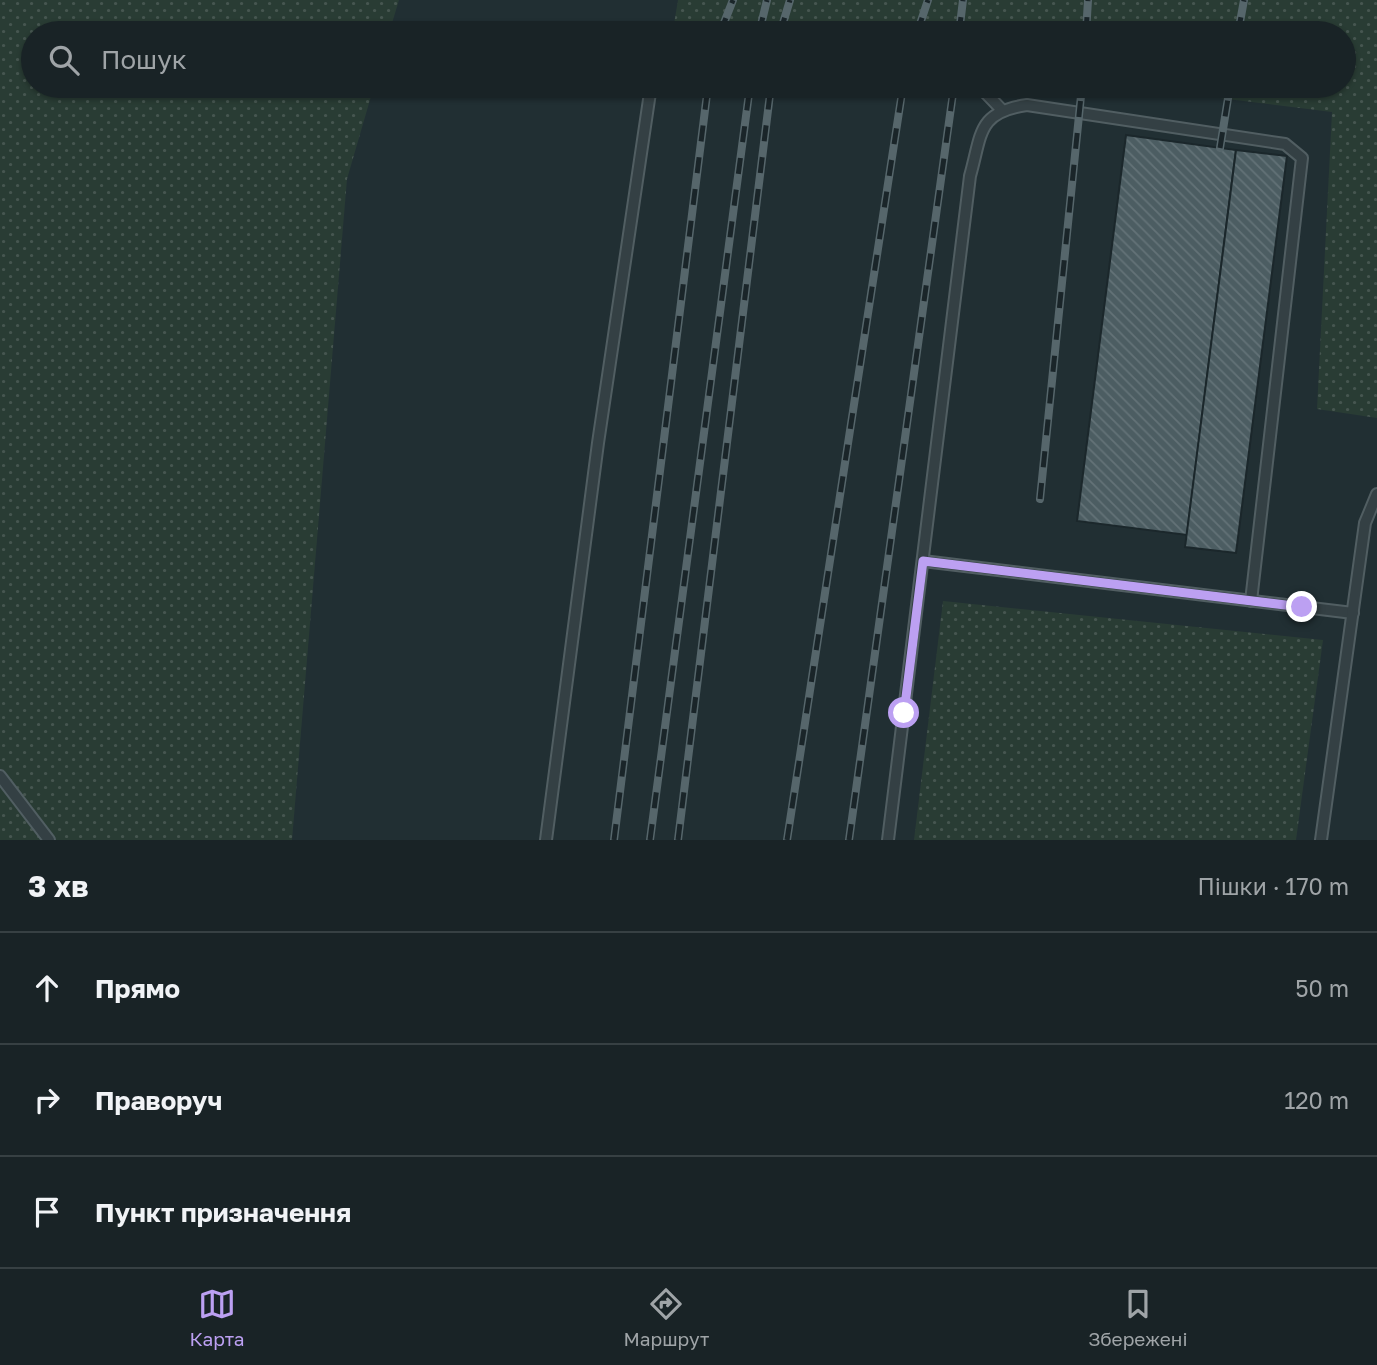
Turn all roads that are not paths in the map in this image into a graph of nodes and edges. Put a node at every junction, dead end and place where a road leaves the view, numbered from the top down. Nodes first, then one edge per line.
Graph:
1 (649, 98) edge
2 (991, 98) edge
3 (1001, 108) junction
4 (1377, 494) edge
5 (923, 561) junction
6 (1251, 601) junction
7 (1353, 613) junction
8 (0, 776) edge
9 (49, 840) edge
10 (546, 840) edge
11 (888, 840) edge
12 (1321, 840) edge

1 - 10 lane
2 - 3 lane
3 - 5 lane
3 - 6 lane
4 - 7 lane
5 - 6 lane
5 - 11 lane
6 - 7 lane
7 - 12 lane
8 - 9 lane

